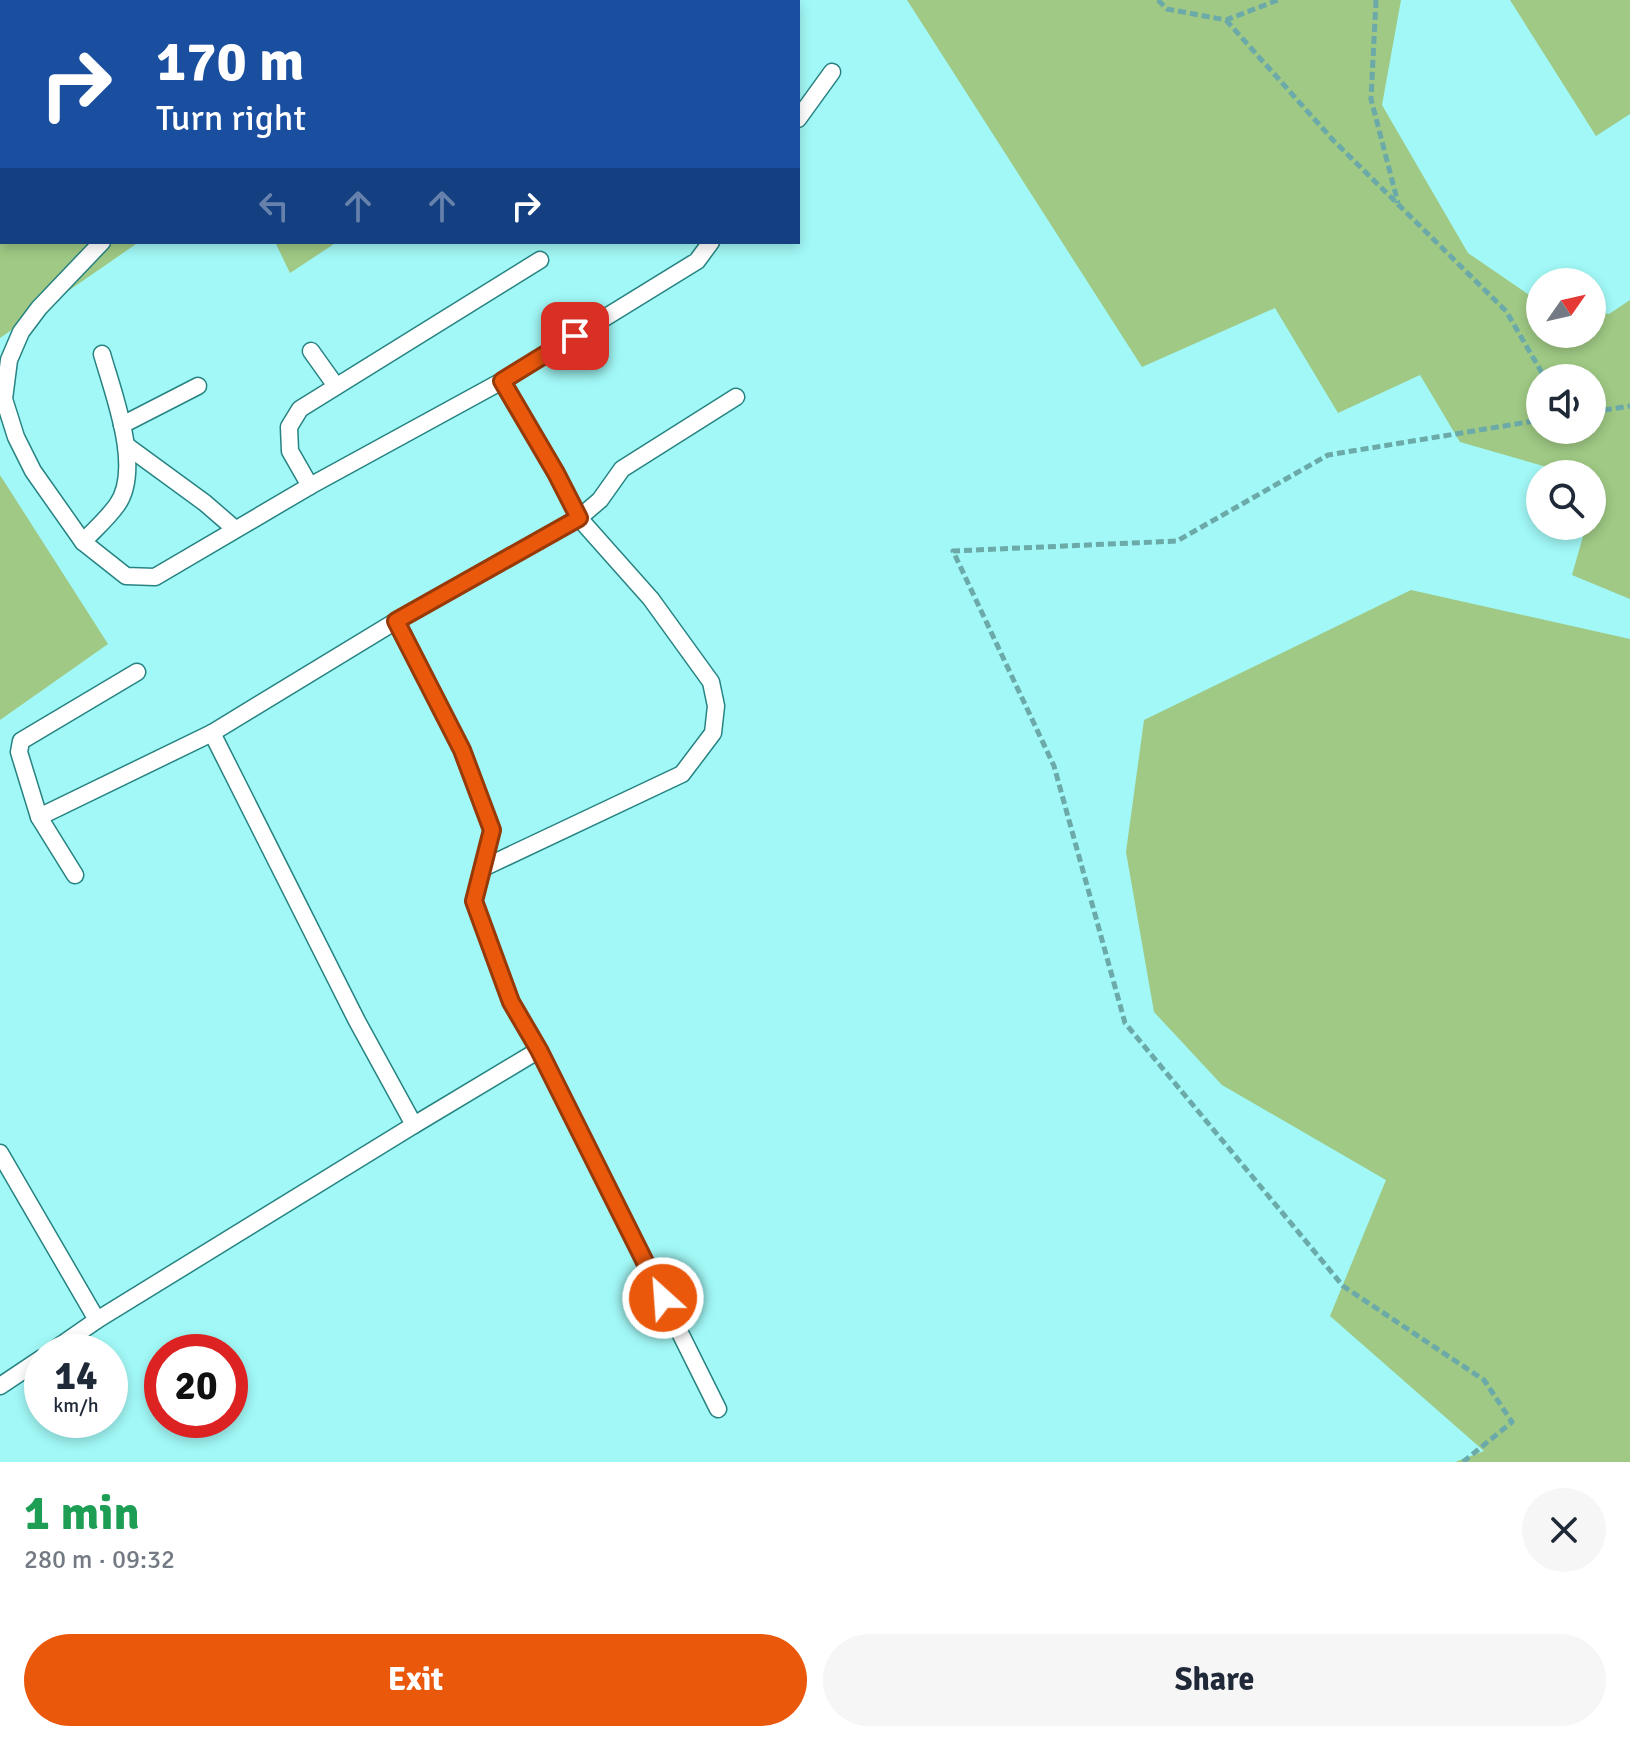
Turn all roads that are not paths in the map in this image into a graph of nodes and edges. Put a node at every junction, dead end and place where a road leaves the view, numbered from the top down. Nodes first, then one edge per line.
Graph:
1 (832, 72) dead end
2 (800, 116) edge
3 (100, 244) edge
4 (710, 244) edge
5 (540, 260) dead end
6 (311, 351) dead end
7 (102, 354) dead end
8 (502, 381) junction
9 (198, 386) dead end
10 (336, 386) junction
11 (736, 397) dead end
12 (122, 425) junction
13 (127, 446) junction
14 (310, 486) junction
15 (579, 518) junction
16 (235, 529) junction
17 (83, 542) junction
18 (396, 621) junction
19 (137, 672) dead end
20 (212, 733) junction
21 (39, 817) junction
22 (483, 868) junction
23 (75, 875) dead end
24 (539, 1050) junction
25 (414, 1125) junction
26 (0, 1153) edge
27 (97, 1320) junction
28 (77, 1334) edge
29 (24, 1370) edge
30 (0, 1386) edge
31 (718, 1409) dead end

1 - 2 lane
3 - 17 lane
4 - 8 lane
5 - 10 lane
6 - 10 lane
7 - 12 lane
8 - 14 lane
8 - 15 lane
9 - 12 lane
10 - 14 lane
11 - 15 lane
12 - 13 lane
13 - 16 lane
13 - 17 lane
14 - 16 lane
15 - 18 lane
15 - 22 lane
16 - 17 lane
18 - 20 lane
18 - 22 lane
19 - 21 lane
20 - 21 lane
20 - 25 lane
21 - 23 lane
22 - 24 lane
24 - 25 lane
24 - 31 lane
25 - 27 lane
26 - 27 lane
27 - 28 lane
29 - 30 lane

